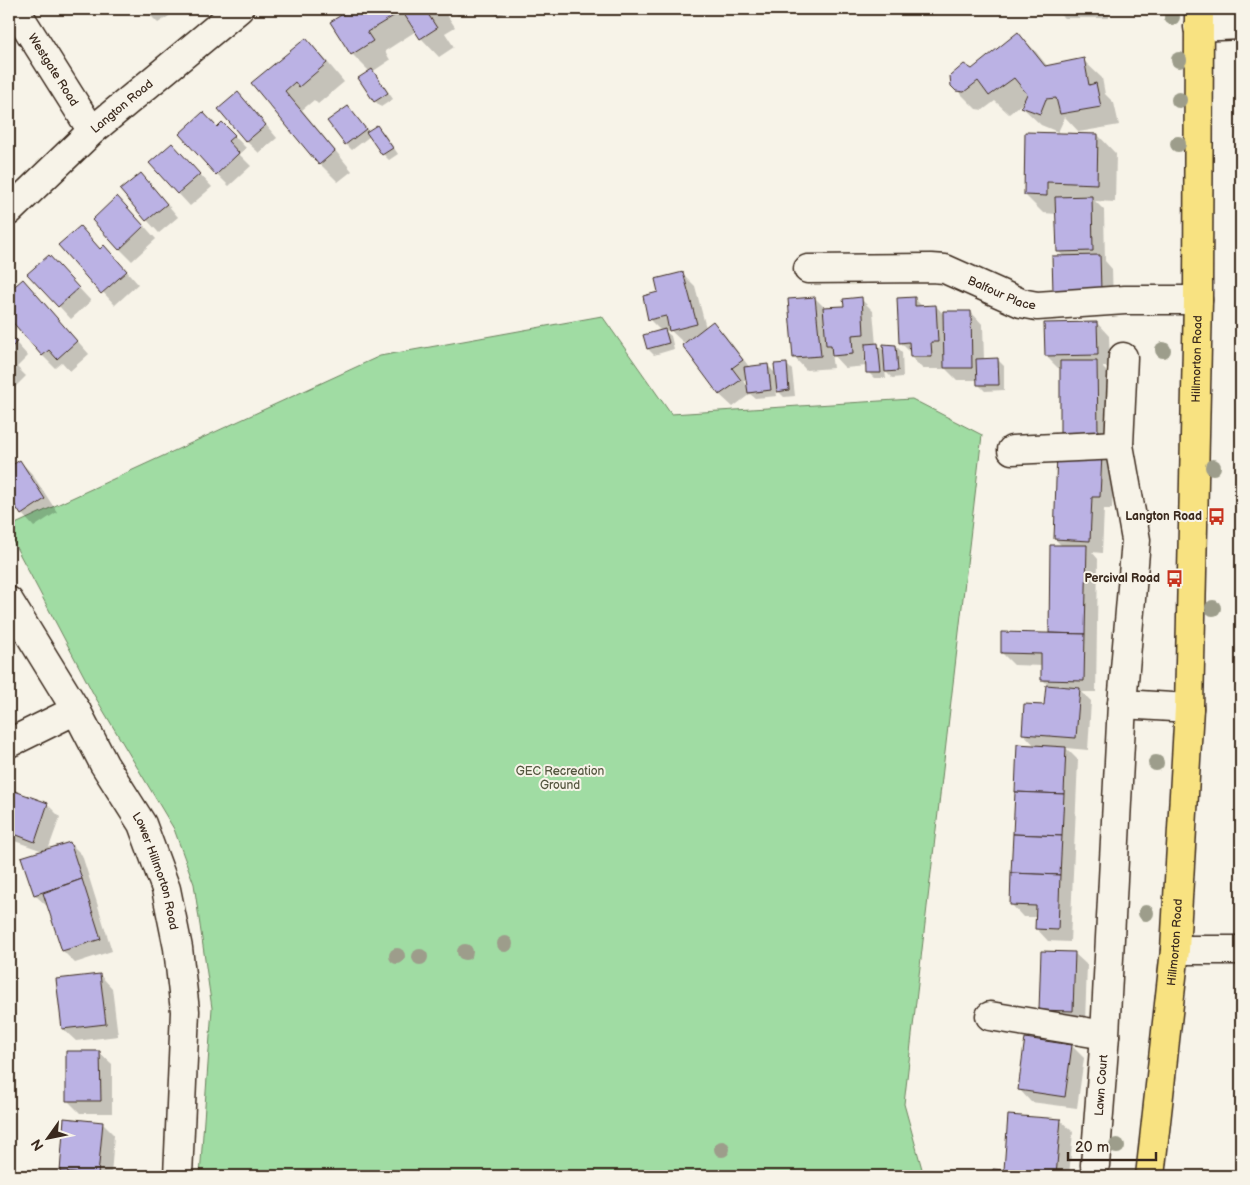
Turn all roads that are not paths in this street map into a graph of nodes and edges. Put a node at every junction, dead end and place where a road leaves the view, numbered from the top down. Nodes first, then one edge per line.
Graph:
1 (15, 9) edge
2 (239, 9) edge
3 (1199, 18) edge
4 (1241, 25) edge
5 (92, 131) junction
6 (9, 211) edge
7 (808, 269) dead end
8 (1198, 300) junction
9 (1123, 356) dead end
10 (1119, 445) junction
11 (1012, 450) dead end
12 (9, 601) edge
13 (1122, 704) junction
14 (1189, 708) junction
15 (76, 710) junction
16 (9, 743) edge
17 (1175, 950) junction
18 (1241, 950) edge
19 (990, 1016) dead end
20 (1104, 1035) junction
21 (1095, 1165) dead end
22 (178, 1176) edge
23 (1150, 1176) edge

1 - 5 street, Westgate Road
2 - 5 street, Langton Road
3 - 4 street
3 - 8 highway, Hillmorton Road
5 - 6 street, Langton Road
7 - 8 street, Balfour Place
8 - 14 highway, Hillmorton Road
9 - 10 street
10 - 11 street
10 - 13 street
12 - 15 street, Lower Hillmorton Road
13 - 14 street
13 - 20 street
14 - 17 highway, Hillmorton Road
15 - 16 street
15 - 22 street, Lower Hillmorton Road
17 - 18 street
17 - 23 highway, Hillmorton Road
19 - 20 street
20 - 21 street, Lawn Court

